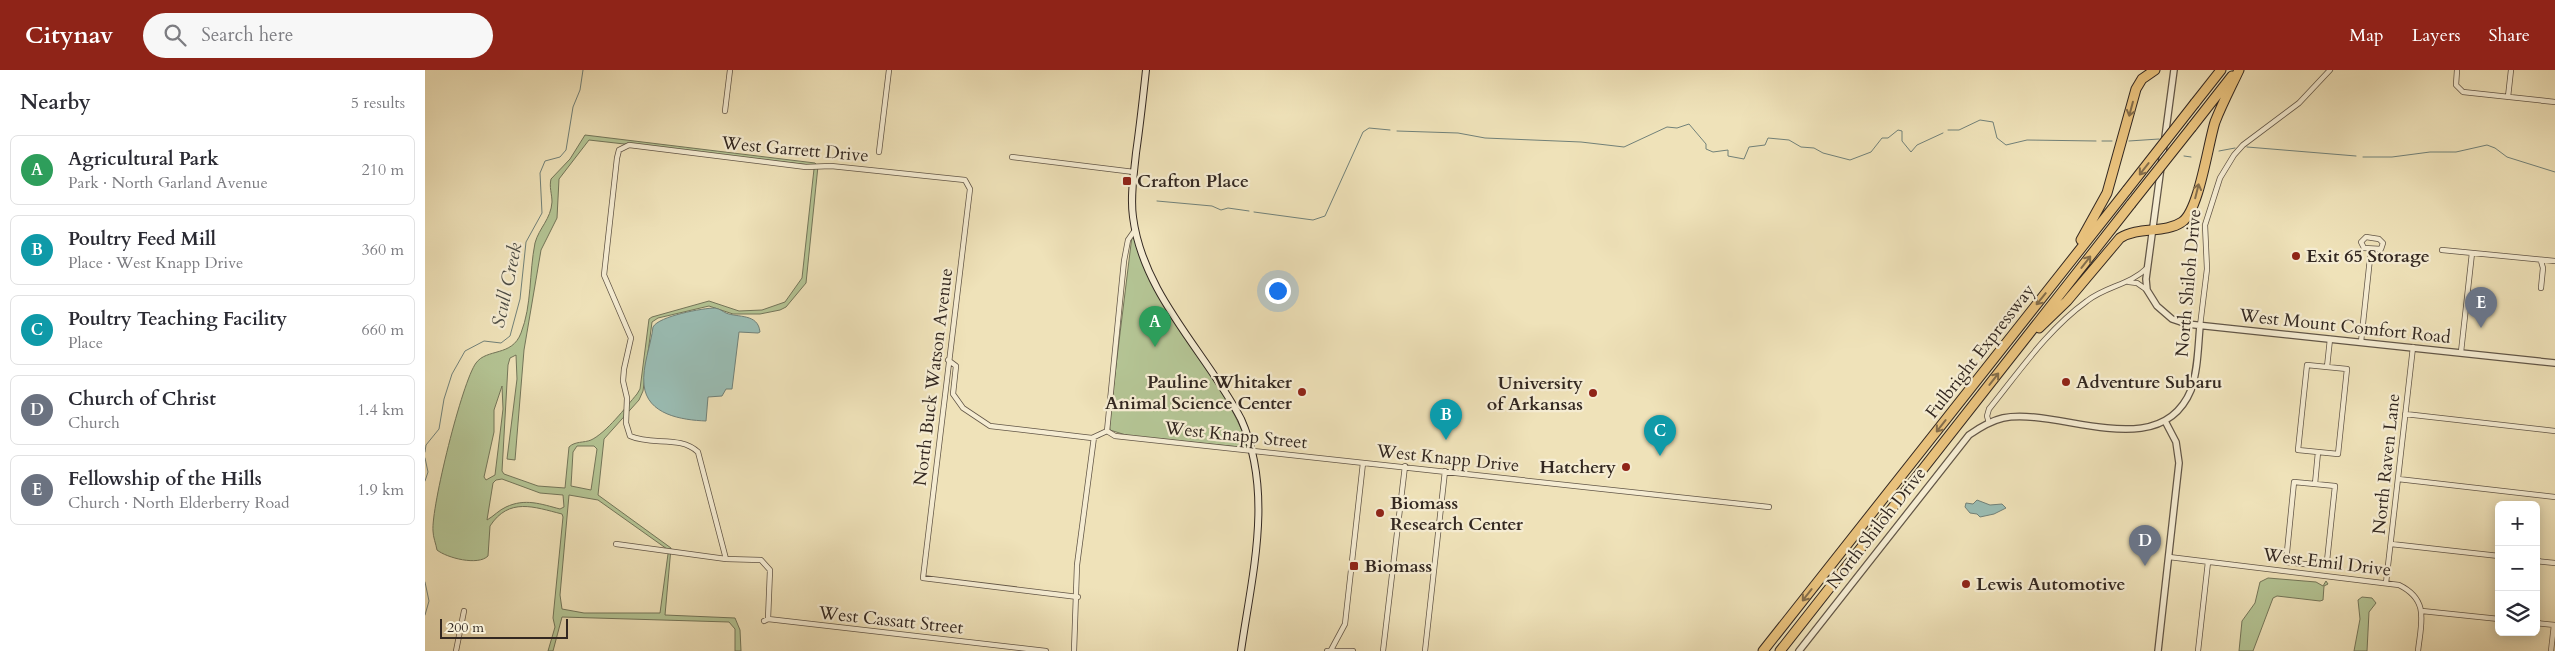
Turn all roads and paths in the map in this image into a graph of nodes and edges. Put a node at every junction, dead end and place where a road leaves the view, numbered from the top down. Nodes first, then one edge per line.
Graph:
1 (730, 70) edge
2 (889, 70) edge
3 (1146, 70) edge
4 (2155, 70) edge
5 (2173, 70) edge
6 (2221, 70) edge
7 (2238, 70) edge
8 (2330, 70) edge
9 (2457, 70) edge
10 (2511, 70) edge
11 (2509, 97) junction
12 (2555, 102) edge
13 (725, 111) dead end
14 (879, 152) dead end
15 (1012, 157) dead end
16 (1134, 172) junction
17 (965, 180) joint
18 (1135, 230) junction
19 (2153, 230) junction
20 (2371, 249) junction
21 (2441, 250) dead end
22 (2472, 253) junction
23 (2072, 261) junction
24 (2541, 261) junction
25 (2555, 261) edge
26 (2147, 268) junction
27 (2128, 281) junction
28 (2541, 288) dead end
29 (2147, 290) junction
30 (2200, 326) junction
31 (2329, 338) junction
32 (2023, 341) junction
33 (2361, 342) junction
34 (2413, 347) junction
35 (2461, 352) junction
36 (948, 360) junction
37 (2555, 363) edge
38 (2327, 367) junction
39 (2405, 414) junction
40 (2165, 420) junction
41 (1989, 423) junction
42 (1107, 431) junction
43 (2555, 431) edge
44 (1094, 437) junction
45 (1253, 452) junction
46 (2318, 452) junction
47 (1363, 462) junction
48 (1405, 466) junction
49 (1445, 471) junction
50 (2398, 480) junction
51 (2315, 484) junction
52 (2555, 497) edge
53 (1769, 507) dead end
54 (616, 544) dead end
55 (2391, 544) junction
56 (2495, 556) edge
57 (2169, 557) junction
58 (726, 559) junction
59 (2540, 561) edge
60 (2208, 562) junction
61 (2555, 563) edge
62 (2386, 583) junction
63 (1077, 596) junction
64 (464, 611) dead end
65 (2422, 611) junction
66 (2495, 619) edge
67 (2540, 623) edge
68 (2555, 625) edge
69 (1329, 650) edge
70 (456, 651) edge
71 (1046, 651) edge
72 (1073, 651) edge
73 (1241, 651) edge
74 (1353, 651) edge
75 (1383, 651) edge
76 (1425, 651) edge
77 (1763, 651) edge
78 (1780, 651) edge
79 (1799, 651) edge
80 (2158, 651) edge
81 (2198, 651) edge
82 (2418, 651) edge
83 (2551, 651) edge

1 - 13 street
2 - 14 street
3 - 16 main road
4 -> 23 highway
5 - 19 street
6 -> 23 highway, Fulbright Expressway, bridge
19 -> 7 highway
32 -> 7 highway, Fulbright Expressway, bridge
8 - 30 street, North Shiloh Drive
9 - 11 street
10 - 11 street
11 - 12 street
15 - 16 street
16 - 18 main road
17 - 36 street, North Buck Watson Avenue
17 - 58 street, West Garrett Drive
18 - 42 street
18 - 45 main road
19 - 26 street
19 - 32 highway
20 - 20 street
20 - 33 street
21 - 22 street
22 - 24 street
22 - 35 street
23 -> 77 highway, Fulbright Expressway
24 - 25 street
24 - 28 street
26 - 27 street
26 - 29 street
27 - 29 street
27 - 41 street
29 - 30 street, West Mount Comfort Road
30 - 31 street, West Mount Comfort Road
30 - 40 street, North Shiloh Drive
31 - 33 street, West Mount Comfort Road
31 - 38 street
78 -> 32 highway, Fulbright Expressway
33 - 34 street, West Mount Comfort Road
34 - 35 street, West Mount Comfort Road
34 - 39 street, North Raven Lane
35 - 37 street, West Mount Comfort Road
36 - 44 street
36 - 63 street, North Buck Watson Avenue
38 - 46 street
38 - 46 street
39 - 43 street
39 - 50 street, North Raven Lane
40 - 41 street, North Shiloh Drive
40 - 57 street
41 - 79 street, North Shiloh Drive
42 - 44 street
42 - 45 street, West Knapp Street
44 - 63 street
45 - 47 street, West Knapp Street
45 - 73 main road
46 - 51 street
47 - 48 street, West Knapp Drive
47 - 69 street
48 - 49 street, West Knapp Drive
48 - 75 street
49 - 53 street, West Knapp Drive
49 - 76 street
50 - 52 street
50 - 55 street, North Raven Lane
51 - 51 street
54 - 58 street
55 - 56 street
55 - 62 street, North Raven Lane
57 - 60 street, West Emil Drive
57 - 80 street
58 - 71 street, West Cassatt Street
59 - 61 street
60 - 62 street, West Emil Drive
60 - 81 street
62 - 65 street, West Emil Drive
63 - 72 street
64 - 70 street
65 - 66 street
65 - 82 street
67 - 68 street
68 - 83 street
69 - 74 street

